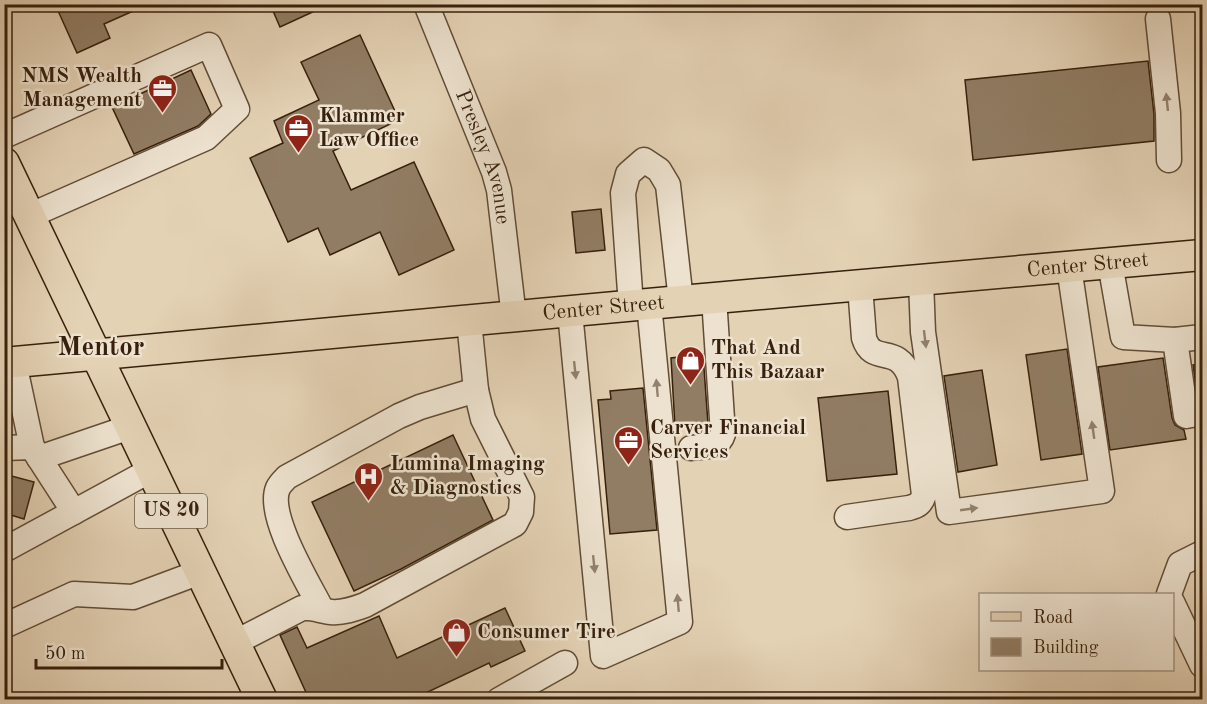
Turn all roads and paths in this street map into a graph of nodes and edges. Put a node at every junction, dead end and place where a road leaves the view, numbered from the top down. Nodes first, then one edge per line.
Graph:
1 (426, 4) edge
2 (1158, 19) dead end
3 (4, 136) edge
4 (1169, 160) dead end
5 (4, 164) edge
6 (29, 216) junction
7 (1203, 255) edge
8 (1110, 263) junction
9 (1069, 267) junction
10 (921, 281) junction
11 (860, 286) junction
12 (714, 298) junction
13 (681, 301) junction
14 (640, 305) junction
15 (570, 312) junction
16 (514, 317) junction
17 (469, 321) junction
18 (1203, 337) edge
19 (1175, 340) junction
20 (95, 354) junction
21 (9, 363) edge
22 (476, 390) junction
23 (1203, 413) edge
24 (130, 427) junction
25 (4, 448) edge
26 (692, 448) dead end
27 (35, 452) junction
28 (151, 470) junction
29 (74, 513) junction
30 (847, 517) dead end
31 (4, 550) edge
32 (1203, 553) edge
33 (200, 572) junction
34 (1169, 593) edge
35 (1174, 604) edge
36 (322, 610) junction
37 (4, 626) edge
38 (234, 643) junction
39 (565, 663) dead end
40 (1203, 665) edge
41 (262, 699) edge
42 (499, 699) edge

1 - 16 street, Presley Avenue
4 -> 2 street
3 - 6 street
5 - 6 main road, US 20
6 - 20 main road, US 20
7 - 8 main road, Center Street
8 - 9 main road, Center Street
8 - 19 street
9 - 10 main road, Center Street
10 -> 9 street
10 - 11 main road, Center Street
11 - 12 main road, Center Street
11 - 30 street
12 - 13 main road, Center Street
12 - 26 street
13 - 14 main road, Center Street
13 - 14 street
14 - 15 main road, Center Street
15 -> 14 street
15 - 16 main road, Center Street
16 - 17 main road, Center Street
17 - 20 main road, Center Street
17 - 22 street
18 - 19 street
19 - 23 street
20 - 21 main road, Center Street
20 - 24 main road, US 20
21 - 27 street
22 - 36 street
22 - 36 street
24 - 27 street
24 - 28 main road, US 20
25 - 27 street
27 - 29 street
28 - 29 street
28 - 33 main road, US 20
29 - 31 street
32 - 34 street
33 - 37 street
33 - 38 main road, US 20
35 - 40 street
36 - 38 street
38 - 41 main road, US 20
39 - 42 street

